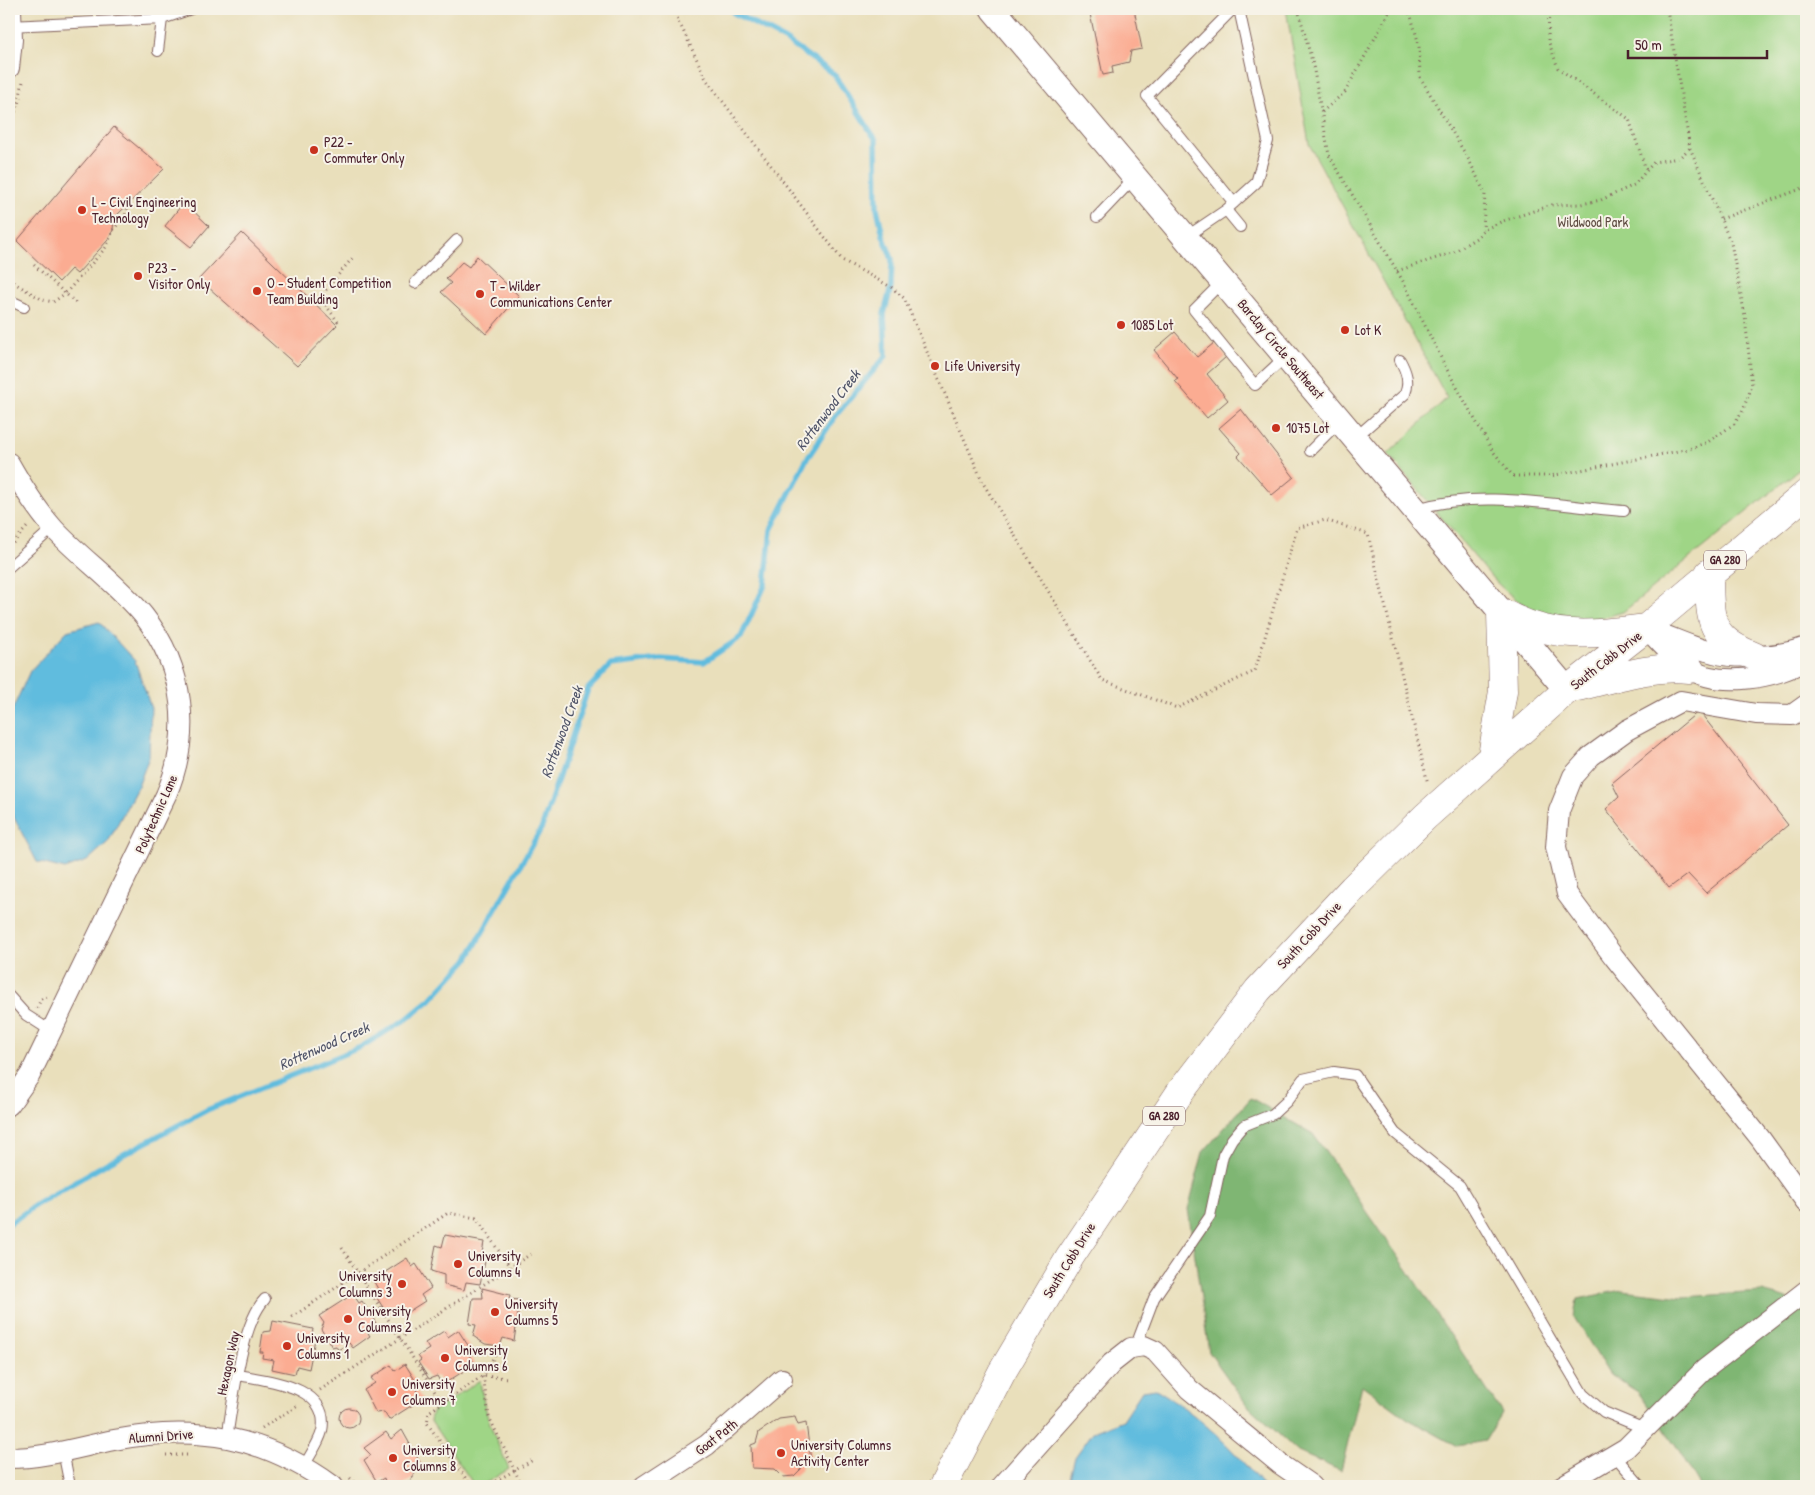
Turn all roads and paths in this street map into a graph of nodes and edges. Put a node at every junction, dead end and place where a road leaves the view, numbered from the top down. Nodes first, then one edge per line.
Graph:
1 (191, 9) edge
2 (673, 9) edge
3 (993, 9) edge
4 (1233, 9) edge
5 (1239, 9) edge
6 (1298, 9) edge
7 (1391, 9) edge
8 (1407, 9) edge
9 (1549, 9) edge
10 (1667, 9) edge
11 (162, 19) junction
12 (11, 20) edge
13 (158, 51) dead end
14 (9, 68) edge
15 (1322, 112) junction
16 (1690, 148) junction
17 (1647, 170) junction
18 (1136, 177) junction
19 (1806, 187) edge
20 (129, 203) dead end
21 (1234, 203) junction
22 (1226, 210) junction
23 (1097, 217) dead end
24 (1721, 219) junction
25 (1240, 228) dead end
26 (1483, 230) junction
27 (1186, 237) junction
28 (457, 240) dead end
29 (354, 256) dead end
30 (34, 265) dead end
31 (1397, 271) junction
32 (9, 280) edge
33 (1223, 281) junction
34 (415, 283) dead end
35 (66, 293) junction
36 (320, 297) junction
37 (9, 300) edge
38 (314, 302) dead end
39 (77, 304) dead end
40 (24, 307) dead end
41 (338, 322) dead end
42 (1286, 356) junction
43 (1400, 360) dead end
44 (1348, 429) junction
45 (1310, 451) dead end
46 (9, 463) edge
47 (1806, 494) edge
48 (1415, 509) junction
49 (1624, 511) dead end
50 (47, 533) junction
51 (9, 547) edge
52 (9, 567) edge
53 (1709, 573) junction
54 (1501, 612) junction
55 (1646, 628) junction
56 (1806, 647) edge
57 (1754, 656) junction
58 (1806, 659) edge
59 (1690, 669) junction
60 (1567, 690) junction
61 (1806, 705) edge
62 (1492, 756) junction
63 (1434, 808) junction
64 (9, 996) edge
65 (54, 996) dead end
66 (33, 1020) junction
67 (51, 1031) junction
68 (9, 1105) edge
69 (1806, 1202) edge
70 (342, 1248) dead end
71 (534, 1252) dead end
72 (510, 1267) junction
73 (358, 1272) junction
74 (1806, 1291) edge
75 (265, 1299) dead end
76 (292, 1317) dead end
77 (400, 1338) junction
78 (500, 1346) dead end
79 (1135, 1348) junction
80 (239, 1375) junction
81 (483, 1376) junction
82 (509, 1378) dead end
83 (782, 1380) dead end
84 (311, 1397) junction
85 (442, 1403) junction
86 (1645, 1429) junction
87 (227, 1438) junction
88 (250, 1443) junction
89 (64, 1451) junction
90 (159, 1455) dead end
91 (197, 1455) dead end
92 (1614, 1455) junction
93 (9, 1458) edge
94 (533, 1460) dead end
95 (304, 1466) junction
96 (512, 1471) junction
97 (70, 1486) edge
98 (333, 1486) edge
99 (471, 1486) edge
100 (487, 1486) edge
101 (522, 1486) edge
102 (644, 1486) edge
103 (943, 1486) edge
104 (1002, 1486) edge
105 (1312, 1486) edge
106 (1562, 1486) edge
107 (1641, 1486) edge

1 - 11 lane
2 - 63 path
3 - 18 street, Barclay Circle Southeast
4 - 21 lane
5 - 21 lane
6 - 15 path
7 - 15 path
8 - 26 path
9 - 17 path
10 - 16 path
11 - 12 lane
11 - 13 lane
12 - 14 street
15 - 31 path
16 - 17 path
16 - 24 path
17 - 26 path
18 - 23 lane
18 - 27 street, Barclay Circle Southeast
19 - 24 path
20 - 35 path
21 - 22 lane
22 - 25 lane
22 - 27 lane
24 - 31 path
26 - 31 path
27 - 33 street, Barclay Circle Southeast
28 - 34 lane
29 - 36 path
30 - 35 path
32 - 35 path
33 - 42 street, Barclay Circle Southeast
33 - 42 lane
35 - 39 path
36 - 38 path
36 - 41 path
37 - 40 lane
42 - 44 street, Barclay Circle Southeast
43 - 44 lane
44 - 45 lane
44 - 48 street, Barclay Circle Southeast
46 - 50 street, Polytechnic Lane
47 - 53 main road, South Cobb Drive / GA 280
48 - 49 lane
48 - 54 street, Barclay Circle Southeast
50 - 51 path
50 - 52 lane
50 - 67 street, Polytechnic Lane
53 - 55 main road, South Cobb Drive / GA 280
53 - 57 main road
54 - 55 main road
54 - 60 street, Barclay Circle Southeast
54 - 62 main road
55 - 57 street
55 - 59 street
55 - 60 main road, South Cobb Drive / GA 280
56 - 57 street
58 - 59 street
59 - 60 main road
60 - 62 main road, South Cobb Drive / GA 280
61 - 69 street
62 - 63 main road, South Cobb Drive / GA 280
63 - 103 main road, South Cobb Drive / GA 280
64 - 66 lane
65 - 66 path
66 - 67 lane
67 - 68 street, Polytechnic Lane
70 - 73 path
71 - 72 path
72 - 73 path
72 - 77 path
73 - 76 path
73 - 77 path
74 - 86 street
75 - 80 lane, Hexagon Way
77 - 84 path
77 - 85 path
78 - 81 path
79 - 86 lane
79 - 104 street
79 - 105 street
80 - 84 lane
80 - 87 lane, Hexagon Way
81 - 82 path
81 - 85 path
81 - 96 path
83 - 102 street, Goat Path
84 - 88 path
84 - 95 lane
85 - 99 path
86 - 92 street
87 - 88 street, Alumni Drive
87 - 89 street, Alumni Drive
88 - 95 street, Alumni Drive
89 - 93 street, Alumni Drive
89 - 97 lane
90 - 91 path
92 - 106 street
92 - 107 lane
94 - 96 path
95 - 98 street, Alumni Drive
96 - 100 path
96 - 101 path

